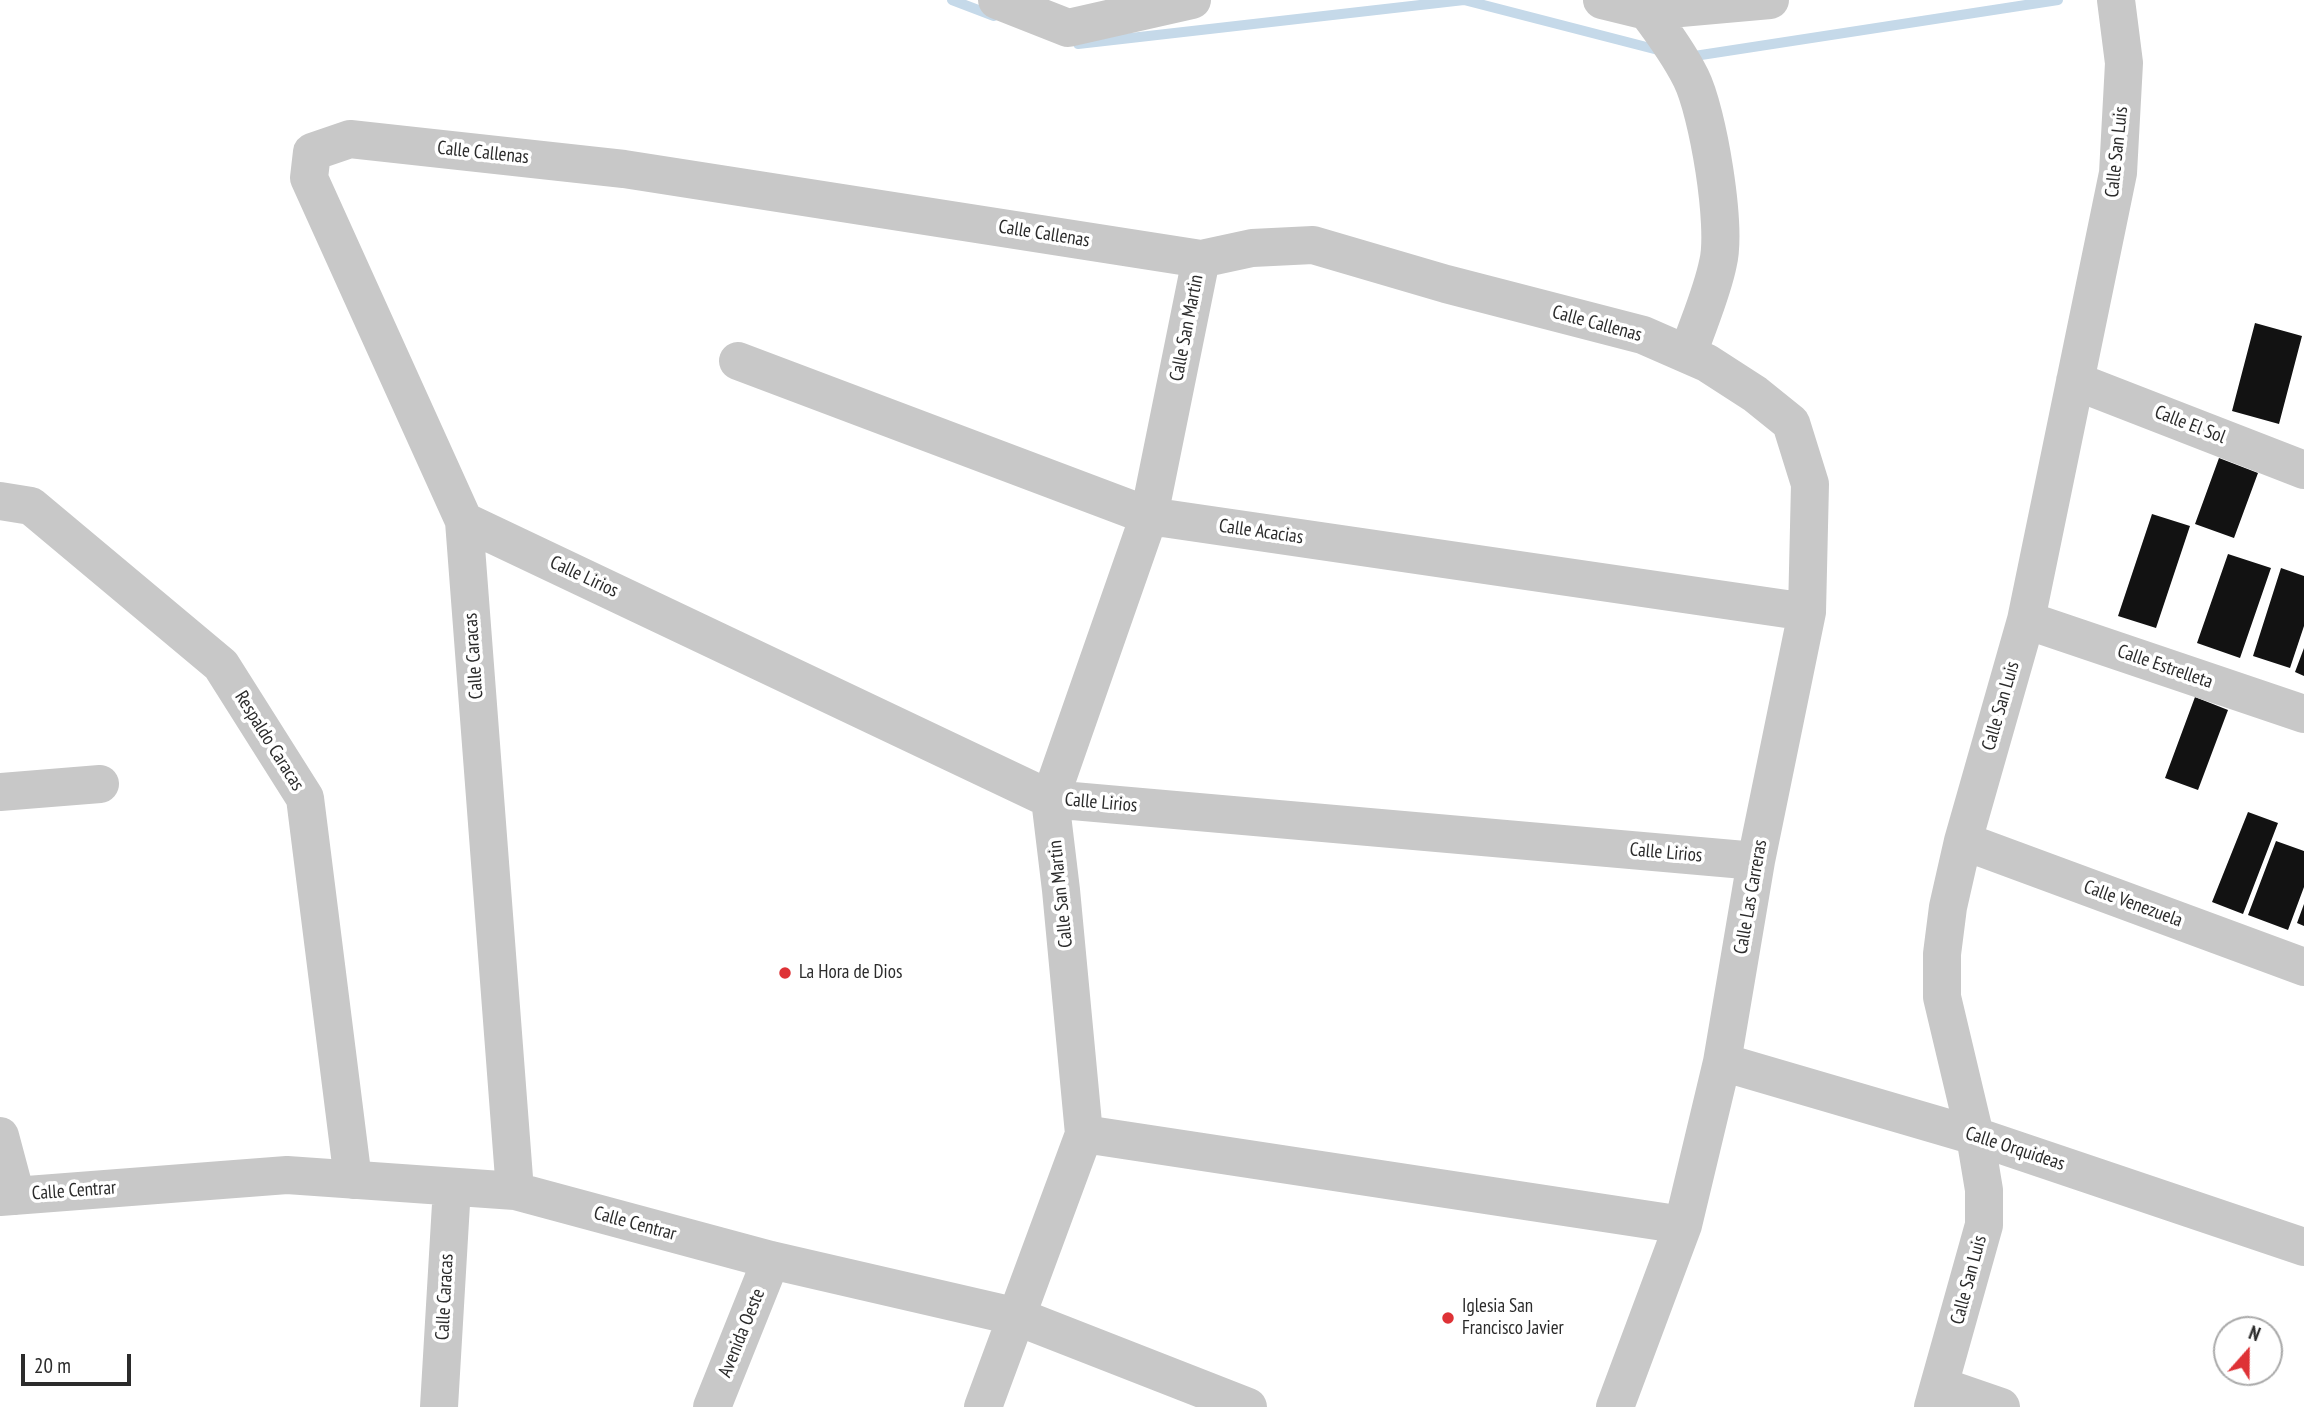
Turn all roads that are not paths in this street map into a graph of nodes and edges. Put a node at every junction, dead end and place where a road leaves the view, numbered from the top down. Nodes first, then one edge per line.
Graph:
1 (998, 0) edge
2 (1192, 0) edge
3 (1602, 0) edge
4 (1770, 0) edge
5 (2116, 0) edge
6 (1647, 11) junction
7 (312, 152) joint
8 (1201, 259) junction
9 (1688, 354) junction
10 (738, 361) dead end
11 (2075, 381) junction
12 (1755, 394) joint
13 (2304, 470) edge
14 (0, 501) edge
15 (1149, 516) junction
16 (464, 521) junction
17 (1807, 612) junction
18 (2026, 620) junction
19 (2304, 714) edge
20 (100, 784) dead end
21 (0, 792) edge
22 (1050, 799) junction
23 (1963, 841) junction
24 (1756, 861) junction
25 (2304, 967) edge
26 (1722, 1062) junction
27 (1084, 1134) junction
28 (0, 1136) edge
29 (1975, 1136) junction
30 (353, 1180) junction
31 (452, 1187) junction
32 (515, 1191) junction
33 (8, 1196) edge
34 (1683, 1225) junction
35 (2304, 1247) edge
36 (771, 1260) junction
37 (1018, 1317) junction
38 (1937, 1396) edge
39 (439, 1407) edge
40 (712, 1407) edge
41 (983, 1407) edge
42 (1248, 1407) edge
43 (1615, 1407) edge
44 (2001, 1407) edge

1 - 2 street
3 - 6 street
4 - 6 street
5 - 11 street, Calle San Luis
6 - 9 street
7 - 8 street, Calle Callenas
7 - 16 street, Calle Caracas
8 - 9 street, Calle Callenas
8 - 15 street, Calle San Martin
9 - 12 street, Calle Callenas
10 - 15 street, Calle Acacias
11 - 13 street, Calle El Sol
11 - 18 street, Calle San Luis
12 - 17 street, Calle Las Carreras
14 - 30 street, Respaldo Caracas
15 - 17 street, Calle Acacias
15 - 22 street, Calle San Martin
16 - 22 street, Calle Lirios
16 - 32 street, Calle Caracas
17 - 24 street, Calle Las Carreras
18 - 19 street, Calle Estrelleta
18 - 23 street, Calle San Luis
20 - 21 street
22 - 24 street, Calle Lirios
22 - 27 street, Calle San Martin
23 - 25 street, Calle Venezuela
23 - 29 street, Calle San Luis
24 - 26 street, Calle Las Carreras
26 - 29 street, Calle Orquideas
26 - 34 street, Calle Las Carreras
27 - 34 street
27 - 37 street, Calle San Martin
28 - 33 street
29 - 35 street, Calle Orquideas
29 - 38 street, Calle San Luis
30 - 31 street, Calle Centrar
30 - 33 street, Calle Centrar
31 - 32 street, Calle Centrar
31 - 39 street, Calle Caracas
32 - 36 street, Calle Centrar
34 - 43 street, Calle Las Carreras
36 - 37 street, Calle Centrar
36 - 40 street, Avenida Oeste
37 - 41 street, Calle San Martin
37 - 42 street, Calle Centrar
38 - 44 street

